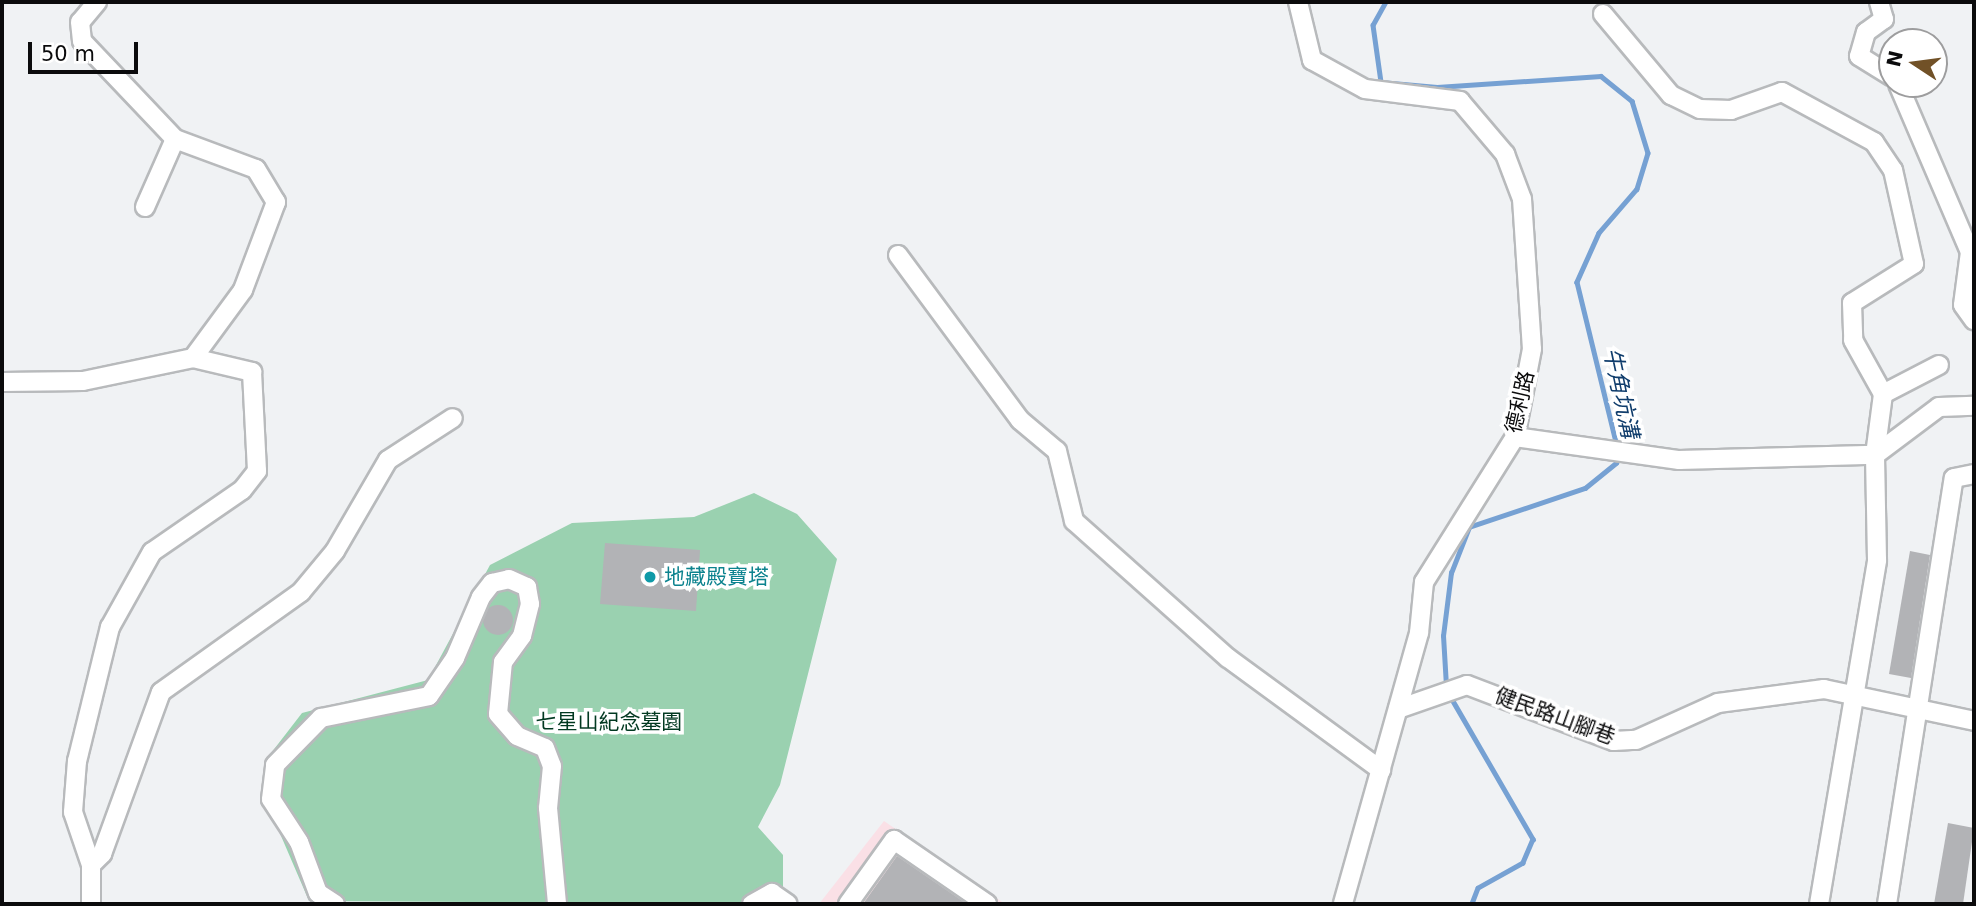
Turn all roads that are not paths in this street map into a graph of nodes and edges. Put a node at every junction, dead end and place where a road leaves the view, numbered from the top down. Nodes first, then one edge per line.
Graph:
1 (97, 2) edge
2 (1298, 2) edge
3 (1879, 2) edge
4 (1603, 14) dead end
5 (1878, 68) edge
6 (1904, 98) edge
7 (176, 139) junction
8 (145, 207) dead end
9 (898, 255) dead end
10 (1974, 320) edge
11 (193, 358) junction
12 (1939, 365) dead end
13 (2, 382) edge
14 (1883, 394) junction
15 (1974, 406) edge
16 (453, 418) dead end
17 (1515, 436) junction
18 (1875, 456) junction
19 (1974, 474) edge
20 (1854, 700) junction
21 (1398, 709) junction
22 (1918, 711) junction
23 (1974, 721) edge
24 (1381, 770) junction
25 (91, 865) junction
26 (91, 904) edge
27 (335, 904) edge
28 (557, 904) edge
29 (752, 904) edge
30 (788, 904) edge
31 (848, 904) edge
32 (987, 904) edge
33 (1343, 904) edge
34 (1819, 904) edge
35 (1887, 904) edge

1 - 7 street
2 - 17 street, 德利路
3 - 5 street
4 - 14 street
6 - 10 street
7 - 8 street
7 - 11 street
9 - 24 street
11 - 13 street
11 - 25 street
12 - 14 street
14 - 18 street
15 - 18 street
16 - 25 street
17 - 18 street
17 - 21 street, 德利路
18 - 20 street
19 - 22 street
20 - 21 street, 健民路山腳巷
20 - 22 street, 健民路山腳巷
20 - 34 street
21 - 24 street, 德利路
22 - 23 street, 健民路山腳巷
22 - 35 street
24 - 33 street, 德利路
25 - 26 street
27 - 28 street
29 - 30 street
31 - 32 street

